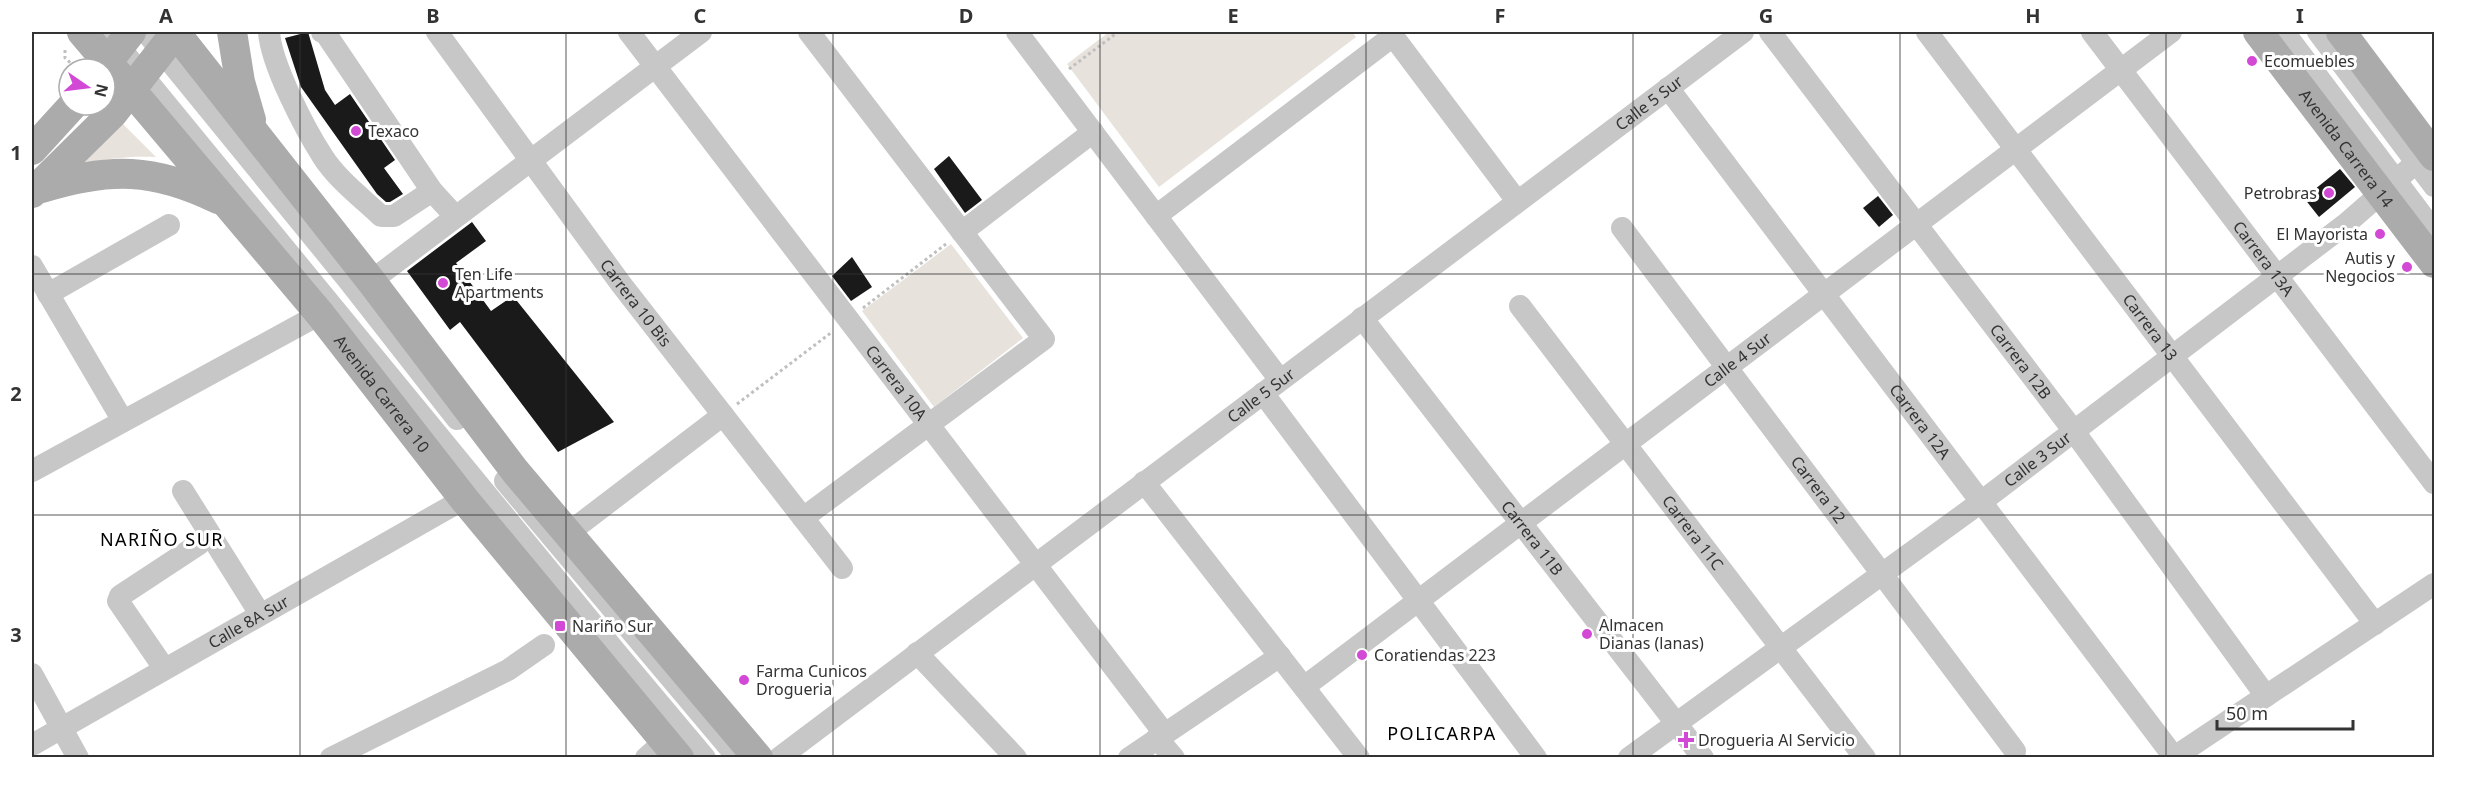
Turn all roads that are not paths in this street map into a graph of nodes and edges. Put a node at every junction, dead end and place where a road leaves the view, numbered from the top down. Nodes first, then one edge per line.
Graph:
1 (82, 32) edge
2 (232, 32) edge
3 (269, 32) edge
4 (322, 32) edge
5 (437, 32) edge
6 (629, 32) edge
7 (701, 32) edge
8 (809, 32) edge
9 (1017, 32) edge
10 (1743, 32) edge
11 (1770, 32) edge
12 (1927, 32) edge
13 (2092, 32) edge
14 (2171, 32) edge
15 (2258, 32) edge
16 (2283, 32) edge
17 (2318, 32) edge
18 (2341, 32) edge
19 (1392, 34) edge
20 (167, 36) edge
21 (113, 48) edge
22 (655, 66) junction
23 (2121, 70) junction
24 (137, 83) junction
25 (1668, 88) junction
26 (62, 117) edge
27 (1093, 132) junction
28 (257, 137) junction
29 (2016, 149) junction
30 (32, 150) edge
31 (2429, 154) edge
32 (323, 158) junction
33 (531, 160) junction
34 (293, 183) junction
35 (2434, 186) edge
36 (2389, 187) junction
37 (34, 191) edge
38 (432, 191) junction
39 (1517, 201) junction
40 (226, 203) junction
41 (455, 216) junction
42 (1156, 216) junction
43 (169, 225) dead end
44 (1916, 225) junction
45 (1622, 228) dead end
46 (2434, 231) edge
47 (962, 232) junction
48 (2434, 263) edge
49 (32, 266) edge
50 (2278, 276) junction
51 (371, 281) junction
52 (48, 294) junction
53 (1824, 294) junction
54 (1520, 306) dead end
55 (320, 314) junction
56 (1362, 318) junction
57 (2173, 356) junction
58 (1727, 367) junction
59 (1271, 386) junction
60 (723, 415) junction
61 (123, 421) junction
62 (929, 424) junction
63 (2073, 430) junction
64 (1625, 444) junction
65 (32, 471) edge
66 (1144, 483) junction
67 (2434, 483) edge
68 (183, 491) dead end
69 (464, 499) junction
70 (1981, 502) junction
71 (803, 518) junction
72 (1520, 523) junction
73 (567, 534) junction
74 (199, 544) dead end
75 (1036, 564) junction
76 (842, 568) dead end
77 (1882, 574) junction
78 (2434, 584) edge
79 (1418, 600) junction
80 (260, 614) junction
81 (2375, 624) junction
82 (544, 645) dead end
83 (1781, 647) junction
84 (917, 653) junction
85 (1280, 656) junction
86 (164, 668) junction
87 (32, 674) edge
88 (1304, 687) junction
89 (2266, 696) junction
90 (1676, 723) junction
91 (62, 728) junction
92 (1161, 735) junction
93 (32, 745) edge
94 (2015, 751) dead end
95 (663, 752) edge
96 (2173, 757) edge
97 (78, 758) edge
98 (331, 758) edge
99 (705, 758) edge
100 (738, 758) edge
101 (759, 758) edge
102 (779, 758) edge
103 (1016, 758) edge
104 (1129, 758) edge
105 (1174, 758) edge
106 (1359, 758) edge
107 (1536, 758) edge
108 (1629, 758) edge
109 (1703, 758) edge
110 (1865, 758) edge

1 - 21 main road, Avenida Carrera 10
2 - 28 main road
3 - 32 street
4 - 38 street
5 - 33 street, Carrera 10 Bis
6 - 22 street, Carrera 10A
7 - 22 street
8 - 47 street
9 - 27 street
10 - 25 street, Calle 5 Sur
11 - 44 street, Carrera 12B
12 - 29 street, Carrera 13
13 - 23 street, Carrera 13A
14 - 23 street, Calle 4 Sur
15 - 36 main road, Avenida Carrera 14
16 - 36 street
17 - 31 street
18 - 31 main road
19 - 39 street
19 - 42 street
20 - 24 main road
20 - 28 main road
20 - 100 street
21 - 24 main road, Avenida Carrera 10
22 - 33 street
22 - 62 street, Carrera 10A
23 - 29 street, Calle 4 Sur
23 - 50 street, Carrera 13A
24 - 37 main road
24 - 40 main road, Avenida Carrera 10
24 - 99 street
25 - 39 street, Calle 5 Sur
25 - 53 street, Carrera 12A
26 - 30 main road
27 - 42 street
27 - 47 street
28 - 34 main road
29 - 44 street, Calle 4 Sur
29 - 57 street, Carrera 13
31 - 35 street
31 - 36 street, Calle 3 Sur
32 - 34 street
32 - 38 street
33 - 41 street
33 - 60 street, Carrera 10 Bis
34 - 51 main road
36 - 46 street
36 - 48 main road, Avenida Carrera 14
36 - 50 street, Calle 3 Sur
37 - 40 main road
38 - 41 street
39 - 56 street, Calle 5 Sur
40 - 55 main road, Avenida Carrera 10
41 - 51 street
42 - 59 street
43 - 52 street
44 - 53 street, Calle 4 Sur
44 - 63 street, Carrera 12B
45 - 58 street, Carrera 12
47 - 62 street
49 - 52 street
50 - 57 street, Calle 3 Sur
50 - 67 street, Carrera 13A
51 - 73 main road
52 - 61 street
53 - 58 street, Calle 4 Sur
53 - 70 street, Carrera 12A
54 - 64 street, Carrera 11C
55 - 61 street
55 - 69 main road, Avenida Carrera 10
56 - 59 street, Calle 5 Sur
56 - 72 street, Carrera 11B
57 - 63 street, Calle 3 Sur
57 - 81 street, Carrera 13
58 - 64 street, Calle 4 Sur
58 - 77 street, Carrera 12
59 - 66 street, Calle 5 Sur
59 - 79 street
60 - 71 street, Carrera 10 Bis
60 - 73 street
61 - 65 street
62 - 71 street
62 - 75 street, Carrera 10A
63 - 70 street, Calle 3 Sur
63 - 89 street, Carrera 12B
64 - 72 street, Calle 4 Sur
64 - 83 street, Carrera 11C
66 - 75 street, Calle 5 Sur
66 - 85 street
68 - 80 street
69 - 80 street, Calle 8A Sur
69 - 95 main road, Avenida Carrera 10
70 - 77 street, Calle 3 Sur
70 - 96 street, Carrera 12A
71 - 76 street, Carrera 10 Bis
72 - 79 street, Calle 4 Sur
72 - 90 street, Carrera 11B
73 - 101 main road
74 - 86 street
75 - 84 street, Calle 5 Sur
75 - 92 street, Carrera 10A
77 - 83 street, Calle 3 Sur
77 - 94 street, Carrera 12
78 - 81 street
79 - 88 street, Calle 4 Sur
79 - 107 street
80 - 86 street, Calle 8A Sur
81 - 89 street
82 - 98 street
83 - 90 street, Calle 3 Sur
83 - 110 street, Carrera 11C
84 - 102 street, Calle 5 Sur
84 - 103 street
85 - 88 street
85 - 92 street
86 - 91 street, Calle 8A Sur
87 - 91 street
88 - 106 street
89 - 96 street
90 - 108 street, Calle 3 Sur
90 - 109 street, Carrera 11B
91 - 93 street, Calle 8A Sur
91 - 97 street
92 - 104 street
92 - 105 street, Carrera 10A

